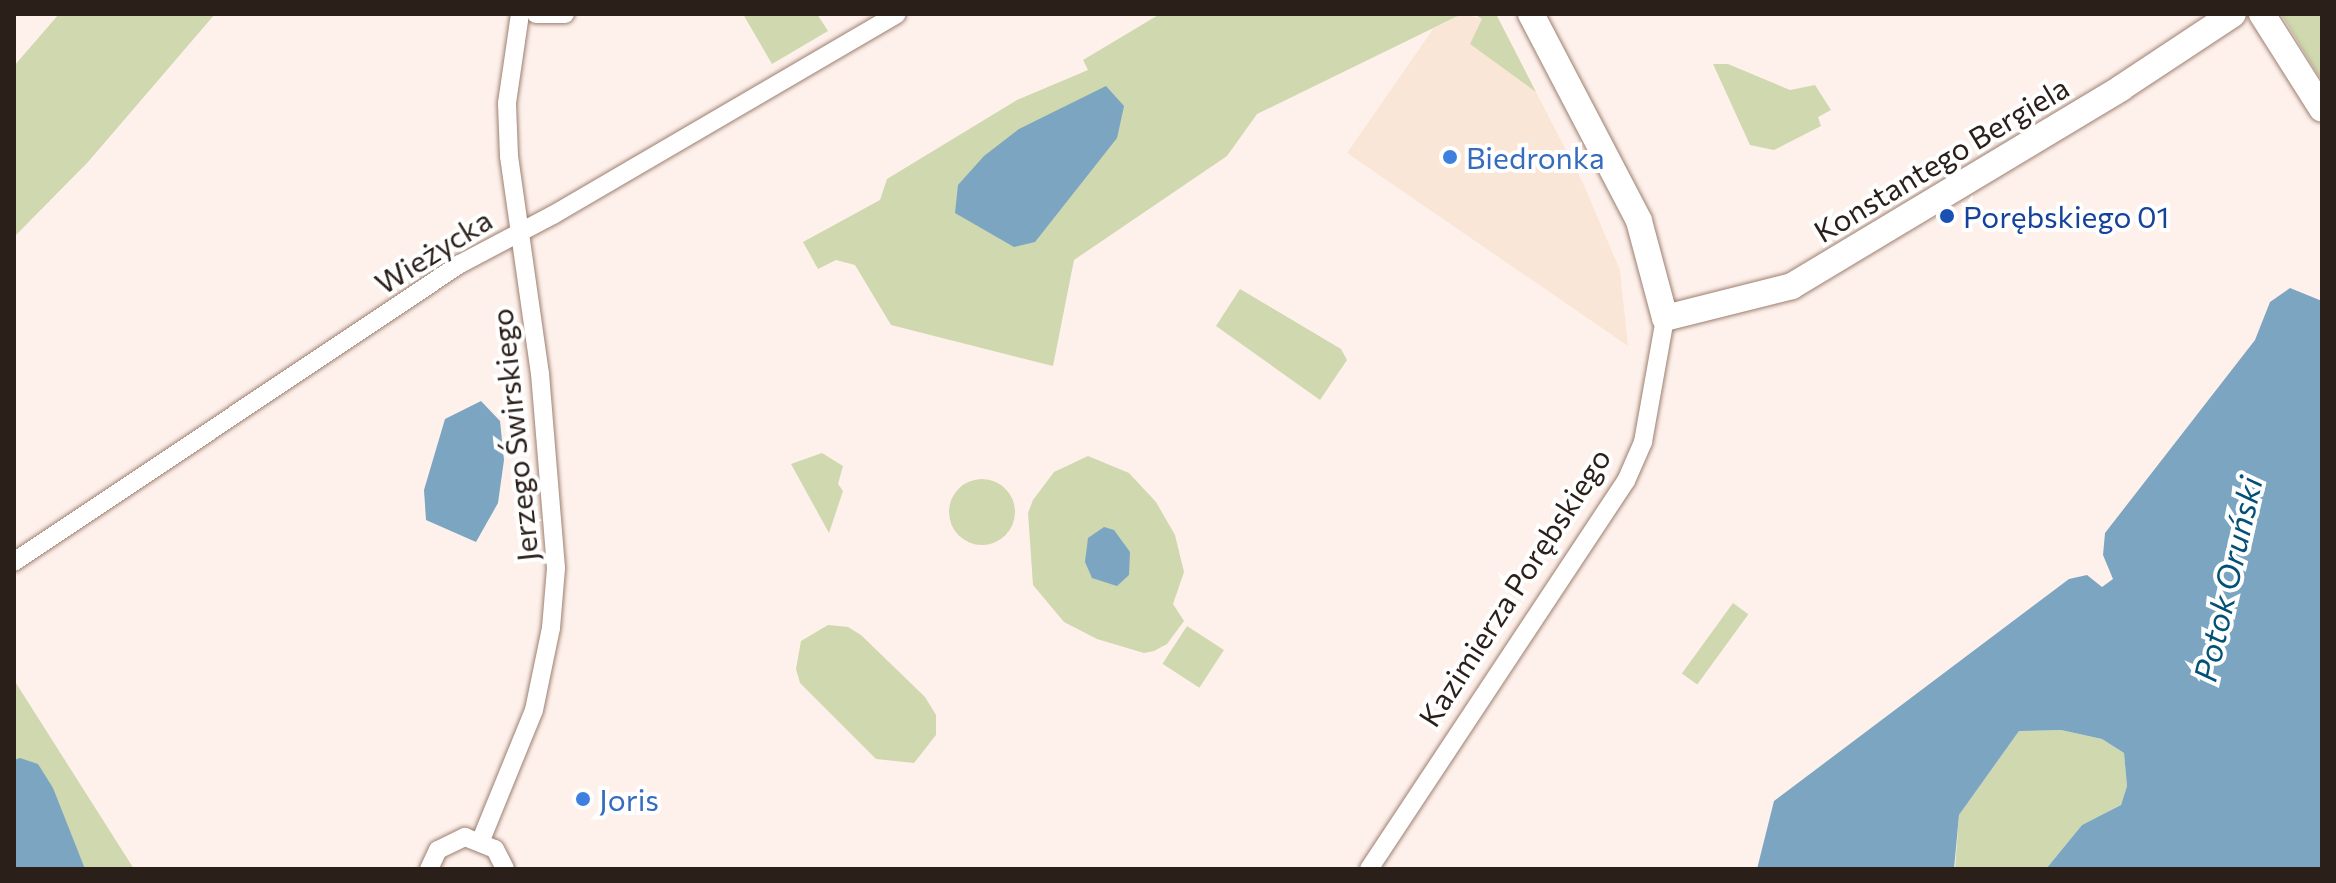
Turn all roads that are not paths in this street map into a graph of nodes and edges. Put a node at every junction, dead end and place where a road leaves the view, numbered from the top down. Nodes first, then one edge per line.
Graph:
1 (520, 14) edge
2 (536, 14) edge
3 (565, 14) edge
4 (897, 14) edge
5 (1531, 14) edge
6 (2233, 14) edge
7 (2262, 14) edge
8 (2322, 109) edge
9 (519, 232) junction
10 (1665, 318) junction
11 (14, 562) edge
12 (481, 840) junction
13 (429, 869) edge
14 (505, 869) edge
15 (1369, 869) edge

1 - 9 street, Jerzego Świrskiego
2 - 3 street
4 - 9 street, Wieżycka
5 - 10 street, Kazimierza Porębskiego
6 - 10 street, Konstantego Bergiela
7 - 8 street
9 - 11 street, Wieżycka
9 - 12 street, Jerzego Świrskiego
10 - 15 street, Kazimierza Porębskiego
12 - 13 street
12 - 14 street

